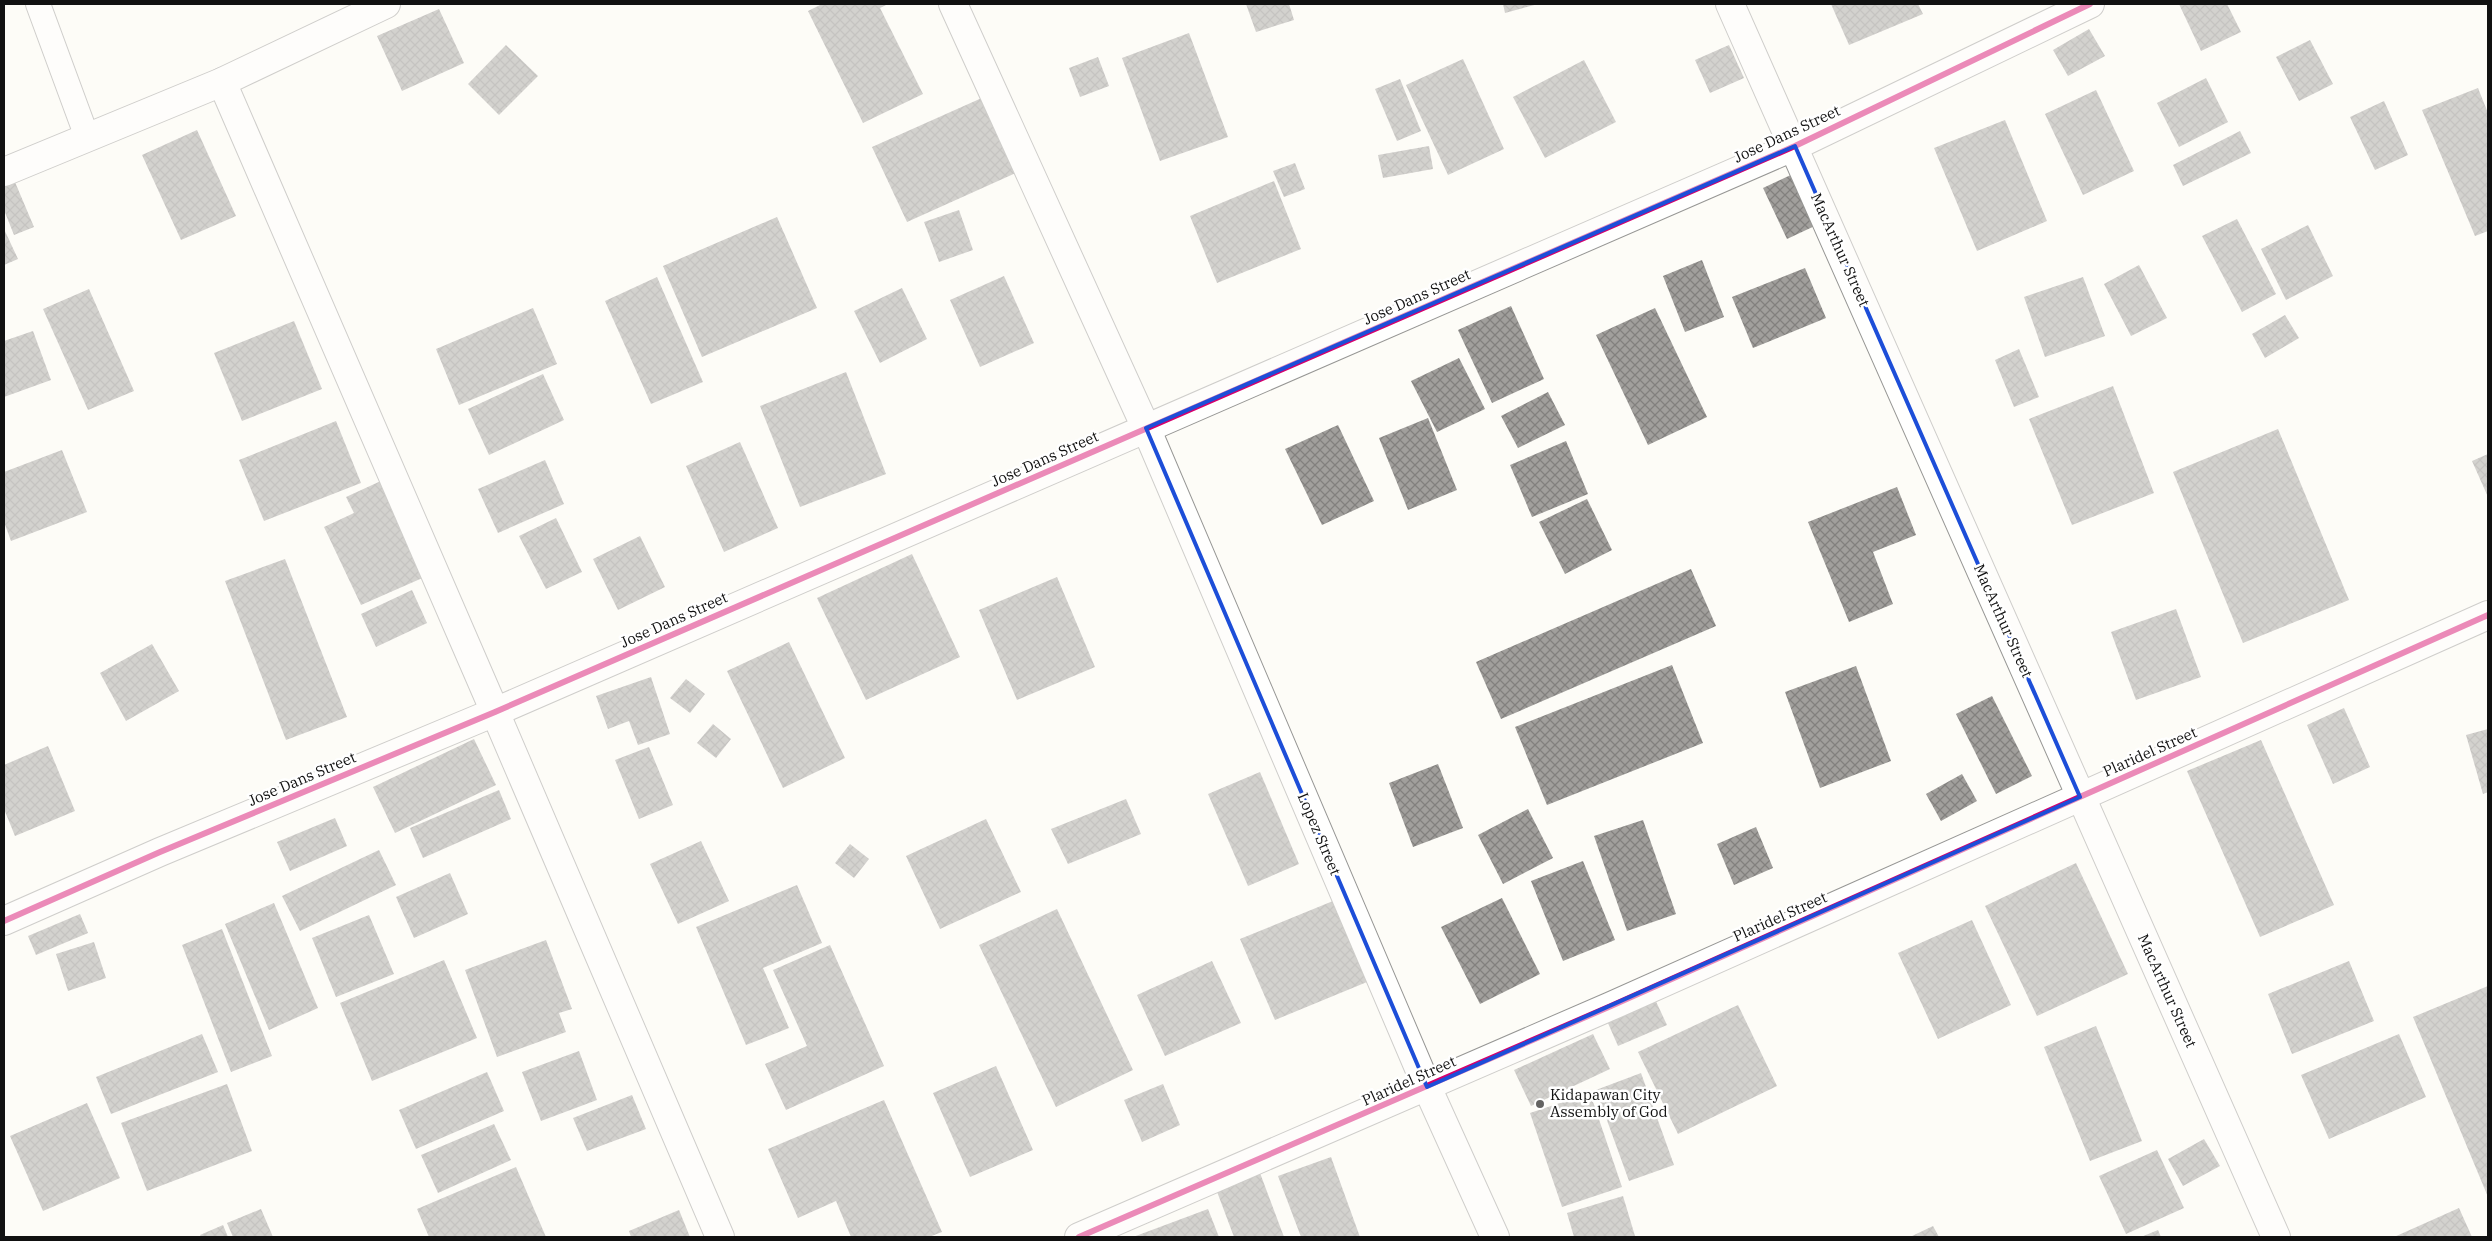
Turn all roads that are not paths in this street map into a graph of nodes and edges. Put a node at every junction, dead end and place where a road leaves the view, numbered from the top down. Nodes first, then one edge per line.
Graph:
1 (38, 4) edge
2 (386, 4) edge
3 (953, 4) edge
4 (1730, 4) edge
5 (2090, 4) edge
6 (222, 82) junction
7 (87, 137) junction
8 (1795, 146) junction
9 (4, 172) edge
10 (1146, 428) junction
11 (2488, 615) edge
12 (495, 712) junction
13 (2080, 797) junction
14 (4, 921) edge
15 (1427, 1087) junction
16 (720, 1237) edge
17 (1079, 1237) edge
18 (1495, 1237) edge
19 (2276, 1237) edge

1 - 7 lane
2 - 6 street
3 - 10 street, Lopez Street
4 - 8 street, MacArthur Street
5 - 8 street, Jose Dans Street
6 - 7 street
6 - 12 street
7 - 9 street
8 - 10 street, Jose Dans Street
8 - 13 street, MacArthur Street
10 - 12 street, Jose Dans Street
10 - 15 street, Lopez Street
11 - 13 street, Plaridel Street
12 - 14 street, Jose Dans Street
12 - 16 street
13 - 15 street, Plaridel Street
13 - 19 street, MacArthur Street
15 - 17 street, Plaridel Street
15 - 18 street, Lopez Street

